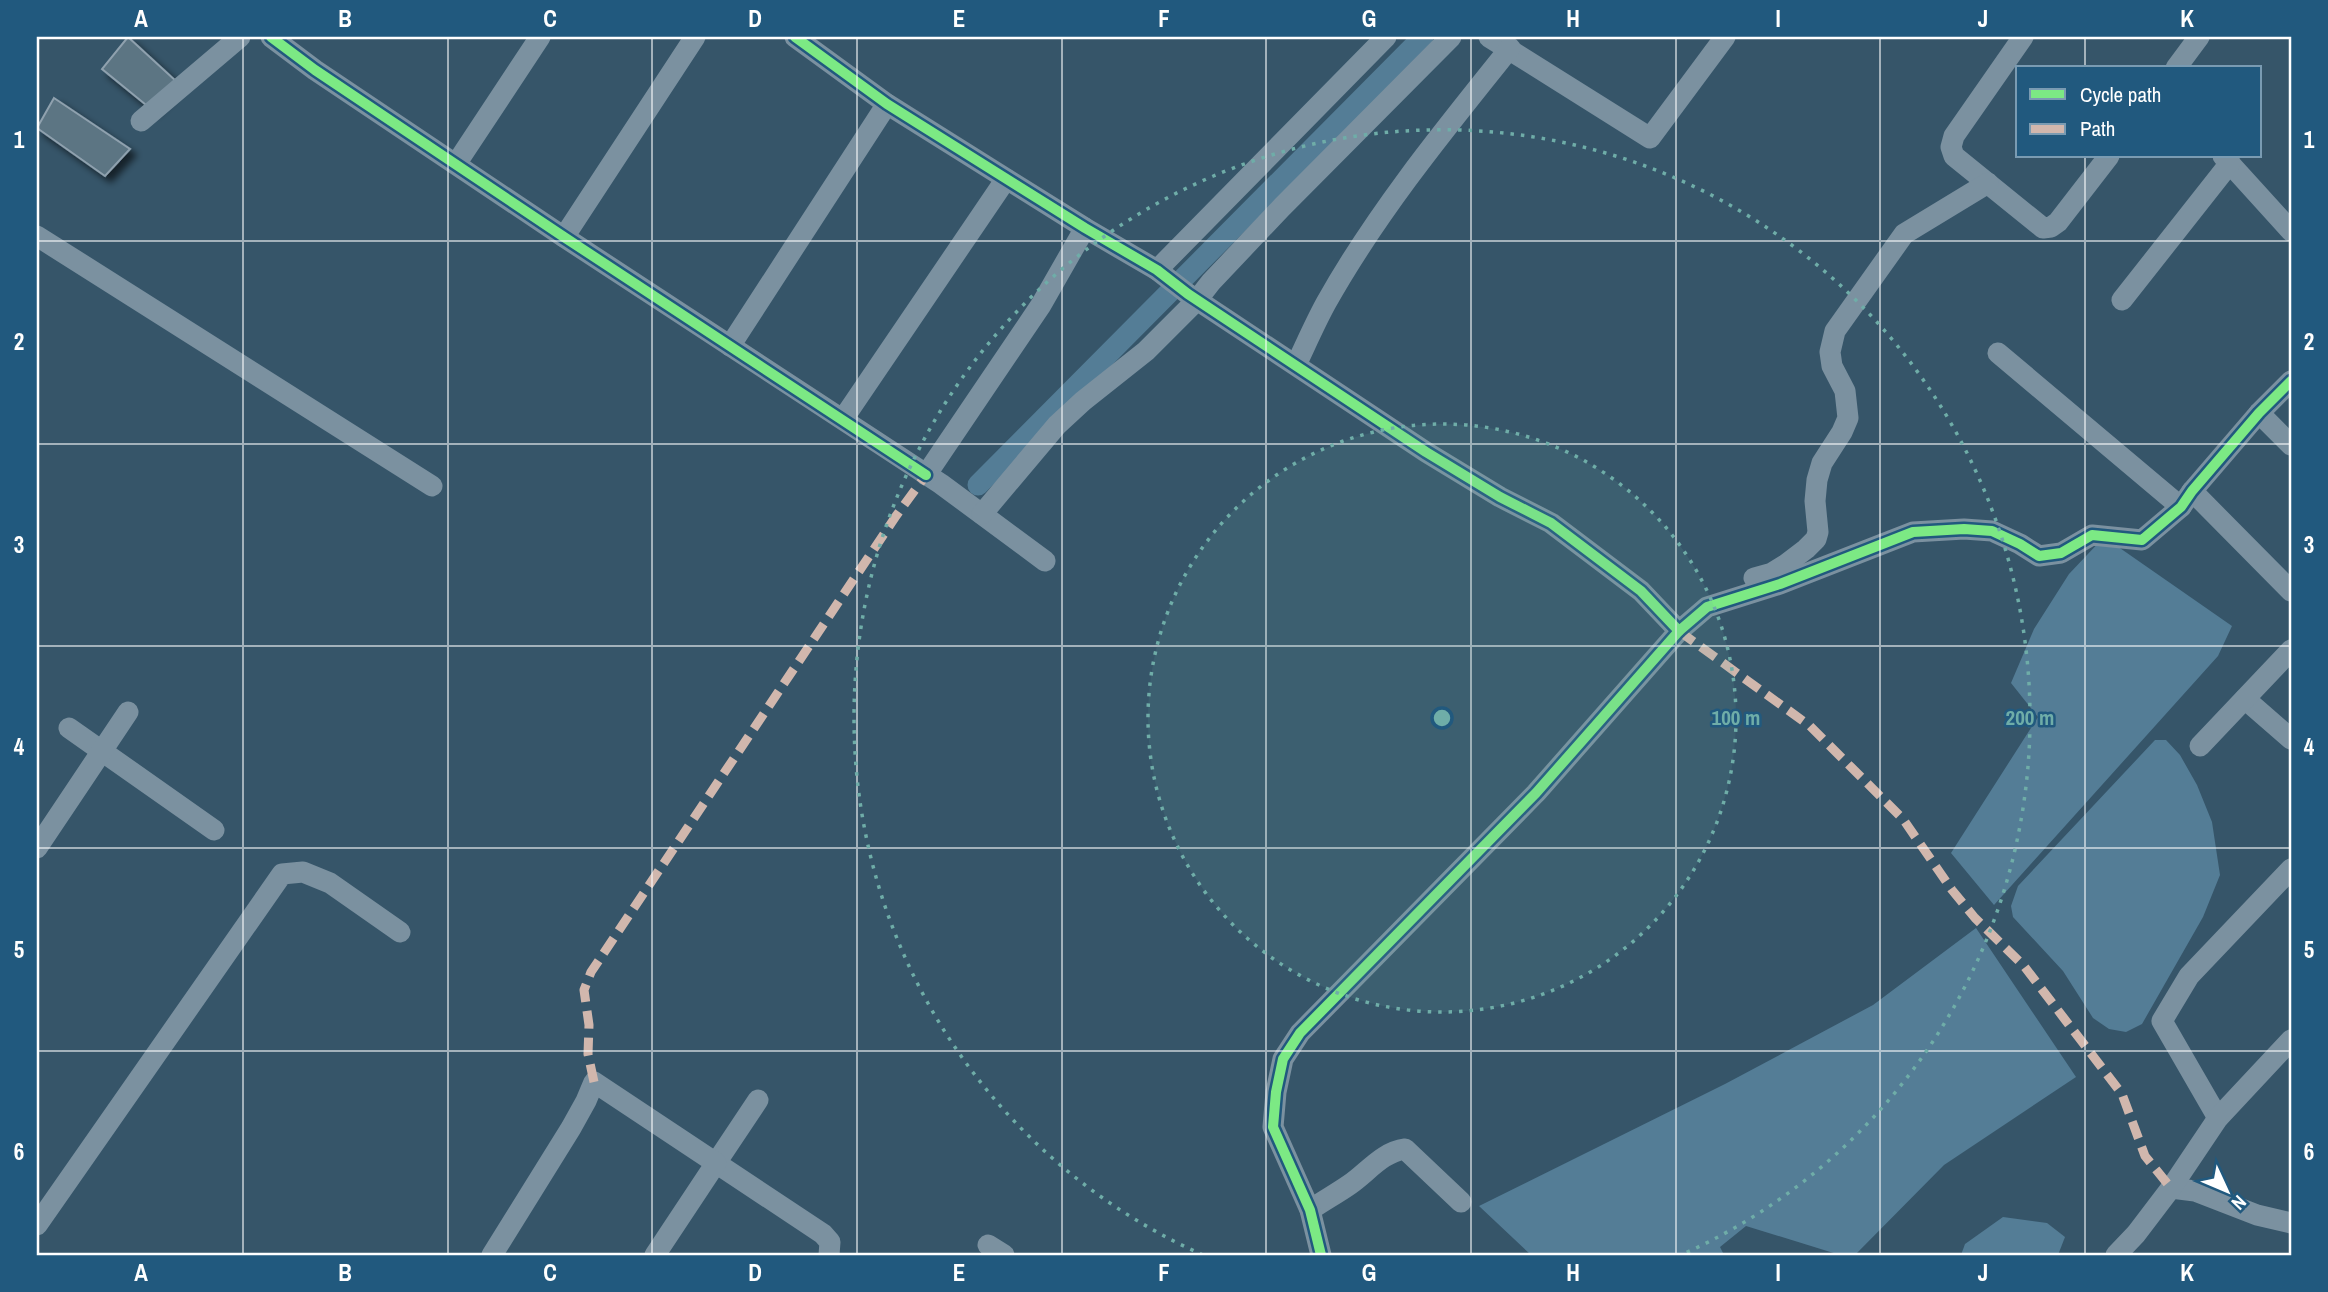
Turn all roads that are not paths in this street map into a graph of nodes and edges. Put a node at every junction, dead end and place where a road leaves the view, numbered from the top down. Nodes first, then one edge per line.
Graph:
1 (240, 37) edge
2 (271, 37) edge
3 (540, 37) edge
4 (695, 37) edge
5 (795, 37) edge
6 (1386, 37) edge
7 (1451, 37) edge
8 (1489, 37) edge
9 (1725, 37) edge
10 (2023, 37) edge
11 (2199, 37) edge
12 (1510, 48) junction
13 (2177, 66) edge
14 (887, 104) junction
15 (142, 121) dead end
16 (2107, 158) edge
17 (2226, 159) edge
18 (456, 164) junction
19 (1006, 178) junction
20 (1988, 183) junction
21 (1085, 228) junction
22 (2291, 231) edge
23 (37, 236) edge
24 (564, 237) junction
25 (1157, 270) junction
26 (1187, 293) junction
27 (2122, 300) dead end
28 (730, 346) junction
29 (1998, 353) dead end
30 (1296, 365) junction
31 (2291, 381) edge
32 (2259, 414) junction
33 (843, 419) junction
34 (2291, 445) edge
35 (926, 475) junction
36 (432, 486) dead end
37 (2186, 499) junction
38 (982, 514) junction
39 (1045, 561) dead end
40 (2291, 591) edge
41 (1707, 607) junction
42 (1679, 631) junction
43 (2291, 650) edge
44 (2245, 699) junction
45 (128, 712) dead end
46 (69, 728) dead end
47 (2291, 739) edge
48 (2200, 746) dead end
49 (102, 751) junction
50 (214, 830) dead end
51 (37, 848) edge
52 (2291, 869) edge
53 (400, 932) dead end
54 (2291, 1040) edge
55 (758, 1100) dead end
56 (2218, 1118) junction
57 (716, 1163) junction
58 (2171, 1188) junction
59 (1461, 1202) dead end
60 (1310, 1210) junction
61 (2291, 1223) edge
62 (37, 1225) edge
63 (492, 1255) edge
64 (656, 1255) edge
65 (829, 1255) edge
66 (1321, 1255) edge
67 (2116, 1255) edge

1 - 15 street
2 - 18 street
3 - 18 street
4 - 24 street
5 - 14 street
6 - 25 street
7 - 26 street
8 - 12 street
9 - 12 street
10 - 20 street
11 - 13 street
12 - 30 street
14 - 19 street
14 - 28 street
16 - 20 street
17 - 22 street
17 - 27 street
18 - 24 street
19 - 21 street
19 - 33 street
20 - 41 street
21 - 25 street
21 - 35 street
23 - 36 street
24 - 28 street
25 - 26 street
26 - 30 street
26 - 38 street
28 - 33 street
29 - 37 street
30 - 42 street
31 - 32 street
32 - 34 street
32 - 37 street
33 - 35 street
35 - 38 street
37 - 40 street
37 - 41 street
38 - 39 street
41 - 42 street
42 - 60 street
43 - 44 street
44 - 47 street
44 - 48 street
45 - 49 street
46 - 49 street
49 - 50 street
49 - 51 street
52 - 56 street
53 - 62 street
54 - 56 street
55 - 57 street
56 - 58 street
57 - 63 street
57 - 64 street
57 - 65 street
58 - 61 street
58 - 67 street
59 - 60 street
60 - 66 street

